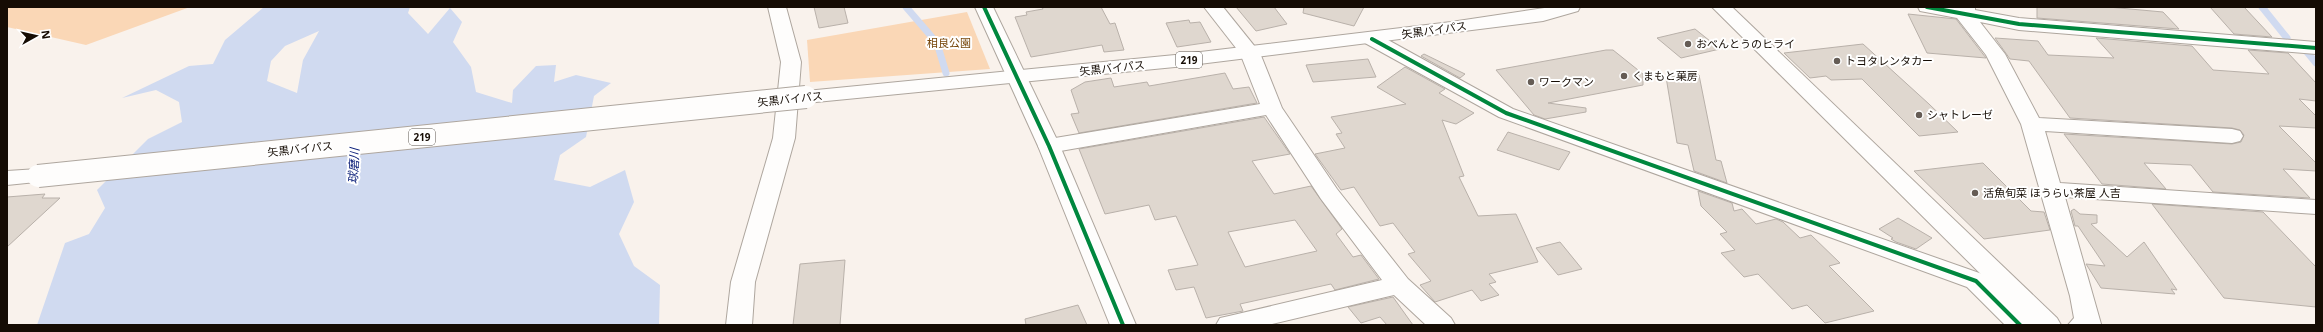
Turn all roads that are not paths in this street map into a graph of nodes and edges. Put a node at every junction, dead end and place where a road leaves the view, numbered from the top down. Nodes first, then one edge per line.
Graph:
1 (777, 7) edge
2 (984, 7) edge
3 (1213, 7) edge
4 (1571, 7) edge
5 (1722, 7) edge
6 (1927, 7) edge
7 (1966, 11) edge
8 (1372, 39) junction
9 (2316, 48) edge
10 (1250, 53) junction
11 (1016, 79) junction
12 (1272, 108) junction
13 (2032, 124) junction
14 (2232, 136) dead end
15 (1050, 146) junction
16 (7, 178) edge
17 (2052, 190) junction
18 (2316, 207) edge
19 (1399, 285) junction
20 (739, 325) edge
21 (1123, 325) edge
22 (1229, 325) edge
23 (1442, 325) edge
24 (2020, 325) edge
25 (2048, 325) edge
26 (2081, 325) edge

1 - 20 main road
2 - 11 main road
3 - 10 main road
4 - 8 main road, 矢黒バイパス / 219
5 - 25 main road
6 - 7 main road
7 - 9 main road
7 - 13 main road
8 - 10 main road, 矢黒バイパス / 219
8 - 24 main road
10 - 11 main road, 矢黒バイパス / 219
10 - 12 main road
11 - 15 main road
11 - 16 main road, 矢黒バイパス / 219, bridge
12 - 15 main road
12 - 19 main road
13 - 14 main road
13 - 17 main road
15 - 21 main road
17 - 18 main road
17 - 26 main road
19 - 22 main road
19 - 23 main road

